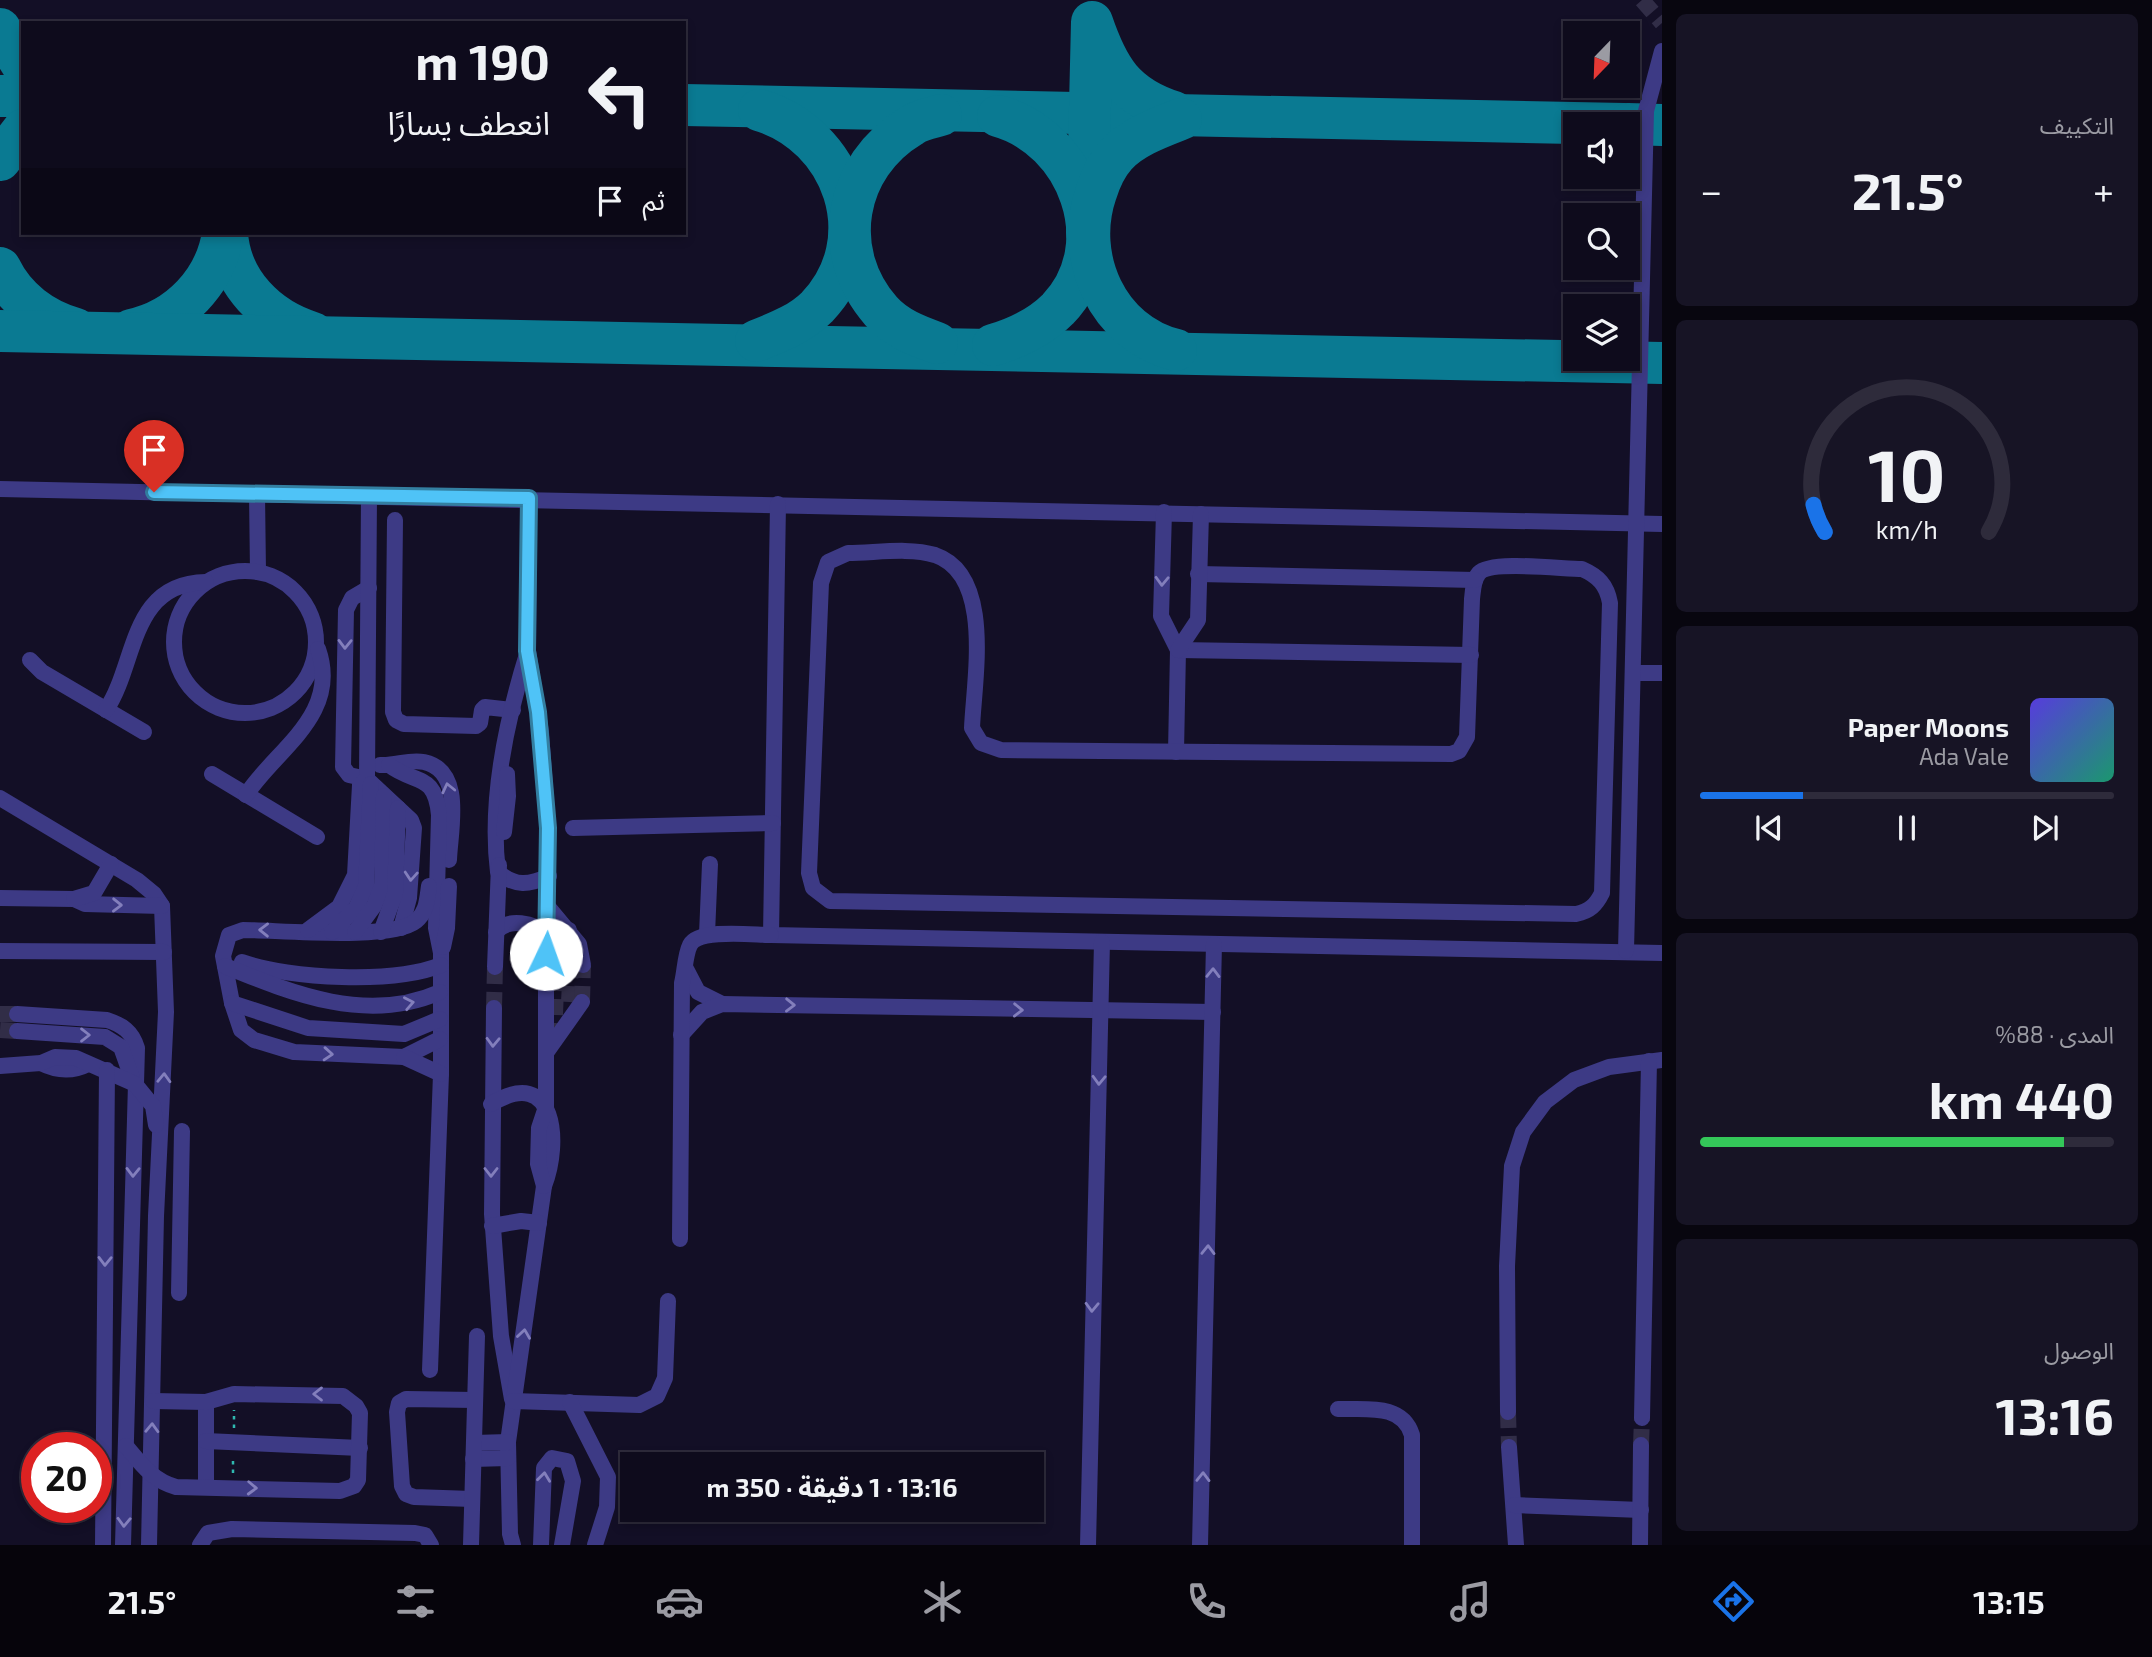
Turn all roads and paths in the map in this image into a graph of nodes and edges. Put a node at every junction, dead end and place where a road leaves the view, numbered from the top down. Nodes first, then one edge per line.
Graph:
1 (1662, 51) edge
2 (0, 489) edge
3 (257, 494) junction
4 (369, 495) junction
5 (529, 498) junction
6 (778, 504) junction
7 (1164, 513) junction
8 (1201, 514) junction
9 (395, 520) dead end
10 (1639, 524) junction
11 (1662, 524) edge
12 (258, 572) junction
13 (1198, 574) junction
14 (1475, 580) junction
15 (206, 582) junction
16 (369, 587) junction
17 (317, 644) junction
18 (1178, 650) junction
19 (527, 651) junction
20 (1471, 655) junction
21 (30, 660) dead end
22 (1635, 673) junction
23 (1662, 673) edge
24 (513, 709) junction
25 (106, 710) junction
26 (144, 732) dead end
27 (1176, 752) junction
28 (389, 765) junction
29 (212, 774) dead end
30 (368, 776) junction
31 (246, 794) junction
32 (384, 796) junction
33 (0, 798) edge
34 (398, 808) junction
35 (774, 823) junction
36 (573, 828) dead end
37 (317, 837) dead end
38 (439, 856) junction
39 (111, 864) junction
40 (710, 864) dead end
41 (498, 872) junction
42 (549, 876) junction
43 (0, 898) edge
44 (74, 899) junction
45 (162, 906) junction
46 (554, 913) junction
47 (401, 928) junction
48 (308, 930) junction
49 (332, 932) junction
50 (355, 932) junction
51 (381, 932) junction
52 (496, 932) junction
53 (547, 934) junction
54 (707, 934) junction
55 (771, 935) junction
56 (1102, 942) junction
57 (1213, 944) junction
58 (0, 951) edge
59 (1626, 951) junction
60 (164, 952) junction
61 (1662, 953) edge
62 (441, 959) junction
63 (224, 961) junction
64 (495, 967) tunnel mouth
65 (686, 969) junction
66 (560, 971) junction
67 (440, 992) junction
68 (576, 1002) tunnel mouth
69 (232, 1003) junction
70 (722, 1004) junction
71 (494, 1008) tunnel mouth
72 (1101, 1012) junction
73 (1213, 1012) junction
74 (18, 1014) tunnel mouth
75 (86, 1018) junction
76 (440, 1019) junction
77 (681, 1035) junction
78 (440, 1039) junction
79 (545, 1055) junction
80 (404, 1057) junction
81 (1655, 1060) edge
82 (0, 1066) edge
83 (107, 1070) junction
84 (441, 1074) junction
85 (135, 1084) junction
86 (491, 1104) junction
87 (546, 1107) junction
88 (182, 1132) dead end
89 (159, 1156) junction
90 (156, 1216) junction
91 (181, 1217) junction
92 (539, 1223) junction
93 (492, 1226) junction
94 (680, 1239) dead end
95 (179, 1293) dead end
96 (668, 1301) dead end
97 (477, 1336) dead end
98 (430, 1370) dead end
99 (234, 1394) junction
100 (475, 1400) junction
101 (153, 1401) junction
102 (513, 1401) junction
103 (206, 1402) junction
104 (570, 1402) junction
105 (1338, 1409) dead end
106 (1508, 1412) tunnel mouth
107 (1642, 1418) tunnel mouth
108 (206, 1441) junction
109 (233, 1442) junction
110 (1641, 1445) tunnel mouth
111 (126, 1446) junction
112 (1508, 1447) tunnel mouth
113 (360, 1448) junction
114 (508, 1450) junction
115 (473, 1451) junction
116 (151, 1474) junction
117 (206, 1487) junction
118 (233, 1487) junction
119 (472, 1499) junction
120 (1514, 1504) junction
121 (1641, 1510) junction
122 (314, 1537) edge
123 (509, 1541) edge
124 (103, 1545) edge
125 (123, 1545) edge
126 (149, 1545) edge
127 (200, 1545) edge
128 (431, 1545) edge
129 (471, 1545) edge
130 (541, 1545) edge
131 (562, 1545) edge
132 (595, 1545) edge
133 (1088, 1545) edge
134 (1200, 1545) edge
135 (1412, 1545) edge
136 (1516, 1545) edge
137 (1640, 1545) edge

1 - 10 lane
2 - 3 lane
3 - 4 lane
3 - 12 lane
4 - 5 lane
4 - 16 lane
5 - 6 lane
5 - 19 lane
6 - 7 lane
6 - 35 lane
7 - 8 lane
7 -> 18 lane
8 - 10 lane
8 - 13 lane
9 - 24 lane
10 - 11 lane
10 - 22 lane
12 - 15 lane
12 - 17 lane
13 - 14 lane
13 - 18 lane
14 - 20 lane
14 - 27 lane
15 - 17 lane
15 - 25 lane
16 - 30 lane
16 -> 30 lane
17 - 31 lane
18 - 20 lane
18 - 27 lane
19 - 24 lane
19 - 42 lane
20 - 27 lane
21 - 25 lane
22 - 23 lane
22 - 59 lane
24 - 41 lane
25 - 26 lane
28 - 30 lane
28 - 38 lane
62 -> 28 lane
29 - 31 lane
30 - 32 lane
30 - 48 lane
30 - 49 lane
31 - 37 lane
32 - 34 lane
32 - 50 lane
33 - 39 lane
34 -> 47 lane
34 - 51 lane
35 - 36 lane
35 - 55 lane
38 - 47 lane
38 - 62 lane
39 - 44 lane
39 - 45 lane
40 - 54 lane
41 - 42 lane
41 - 52 lane
42 - 46 lane
43 - 44 lane
44 -> 45 lane
45 - 60 lane
46 - 53 lane
46 - 66 lane
46 - 66 lane
47 - 51 lane
48 - 49 lane
48 -> 63 lane
49 - 50 lane
50 - 51 lane
52 - 53 lane
52 - 64 lane
53 - 66 lane
54 - 55 lane
54 - 65 lane
55 - 56 lane
56 - 57 lane
56 - 72 lane
57 - 59 lane
73 -> 57 lane
58 - 60 lane
59 - 61 lane
89 -> 60 lane
62 - 63 lane
62 - 67 lane
63 -> 67 lane
63 - 69 lane
65 - 70 lane
65 - 77 lane
66 - 79 lane
67 - 76 lane
68 - 79 lane
69 - 76 lane
69 -> 80 lane
70 -> 72 lane
70 - 77 lane
71 -> 86 lane
72 - 73 lane
72 -> 133 lane
134 -> 73 lane
74 - 75 lane
75 - 85 lane
75 -> 85 lane
76 - 78 lane
77 - 94 lane
78 - 80 lane
78 - 84 lane
79 - 87 lane
80 - 84 lane
81 - 106 lane
81 - 107 lane
82 - 83 lane
83 - 85 lane
83 -> 124 lane
84 - 98 lane
85 - 89 lane
85 -> 111 lane
86 - 87 lane
86 -> 93 lane
87 - 92 lane
88 - 91 lane
89 - 90 lane
90 - 91 lane
90 - 101 lane
91 - 95 lane
92 - 93 lane
102 -> 92 lane
93 - 102 lane
96 - 104 lane
97 - 100 lane
99 - 103 lane
99 - 109 path
113 -> 99 lane
100 - 115 lane
100 - 119 lane
101 - 103 lane
116 -> 101 lane
102 - 104 lane
102 - 114 lane
103 - 108 lane
104 - 132 lane
105 - 135 lane
108 - 109 lane
108 - 117 lane
109 - 113 lane
109 - 118 path
110 - 121 lane
111 - 116 lane
111 -> 125 lane
112 - 120 lane
118 -> 113 lane
114 - 115 lane
114 - 123 lane
115 - 119 lane
116 - 117 lane
116 - 126 lane
117 - 118 lane
119 - 129 lane
120 - 121 lane
120 - 136 lane
121 - 137 lane
122 - 127 lane
122 - 128 lane
130 -> 131 lane

